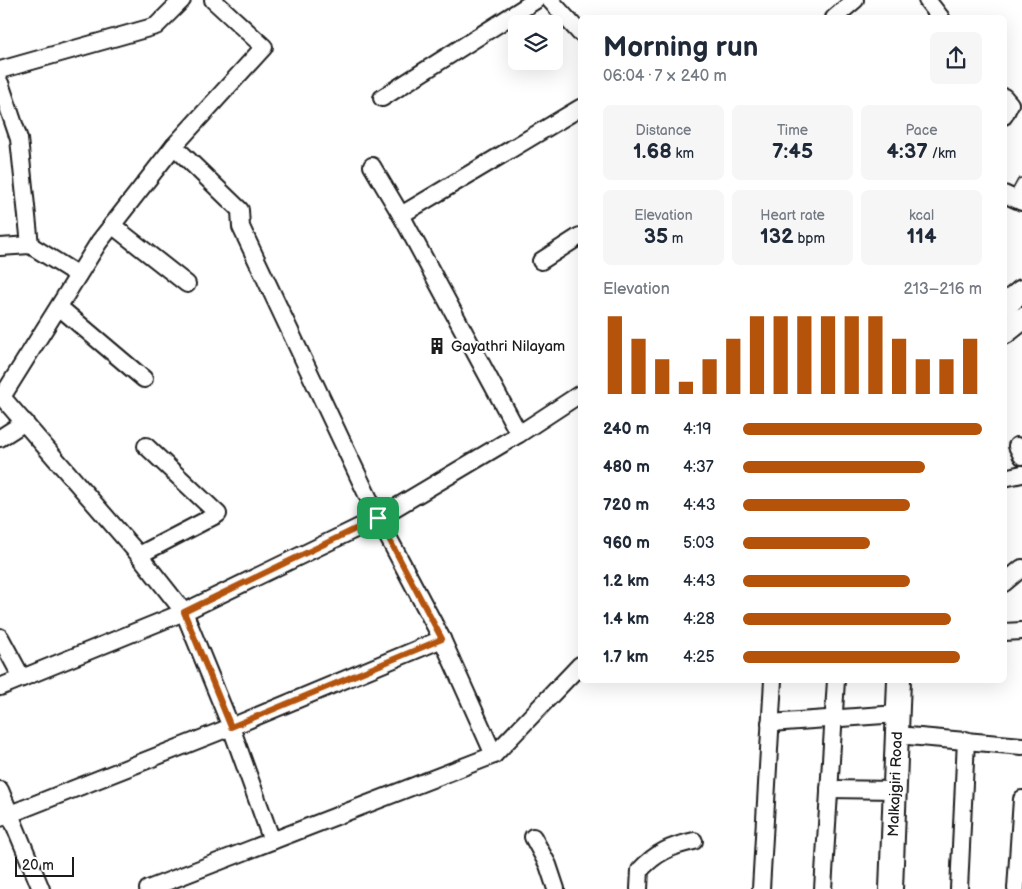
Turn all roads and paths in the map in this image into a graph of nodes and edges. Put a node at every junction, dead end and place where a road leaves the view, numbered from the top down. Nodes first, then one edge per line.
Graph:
1 (182, 0) edge
2 (213, 0) edge
3 (536, 0) edge
4 (550, 0) edge
5 (855, 0) edge
6 (927, 0) edge
7 (838, 15) edge
8 (939, 15) edge
9 (576, 26) edge
10 (0, 70) edge
11 (0, 83) edge
12 (382, 98) dead end
13 (578, 109) edge
14 (174, 146) junction
15 (372, 166) dead end
16 (1022, 183) edge
17 (1013, 198) edge
18 (401, 215) junction
19 (112, 225) junction
20 (578, 237) edge
21 (30, 245) junction
22 (0, 247) edge
23 (541, 261) dead end
24 (78, 276) junction
25 (187, 284) dead end
26 (1022, 291) edge
27 (1007, 304) edge
28 (59, 308) junction
29 (1022, 318) edge
30 (1007, 330) edge
31 (144, 379) dead end
32 (578, 395) edge
33 (25, 422) junction
34 (519, 434) junction
35 (0, 438) edge
36 (146, 446) dead end
37 (1022, 474) edge
38 (1007, 477) edge
39 (378, 518) junction
40 (139, 555) junction
41 (1022, 568) edge
42 (1007, 580) edge
43 (184, 612) junction
44 (1022, 631) edge
45 (1007, 632) edge
46 (0, 637) edge
47 (442, 639) junction
48 (578, 667) edge
49 (22, 678) junction
50 (772, 683) edge
51 (836, 683) edge
52 (899, 683) edge
53 (0, 687) edge
54 (834, 717) junction
55 (770, 723) junction
56 (898, 724) junction
57 (231, 727) junction
58 (966, 740) junction
59 (1022, 746) edge
60 (494, 755) junction
61 (829, 789) junction
62 (0, 790) edge
63 (895, 790) junction
64 (1022, 799) edge
65 (5, 816) edge
66 (533, 837) dead end
67 (694, 840) dead end
68 (272, 841) junction
69 (41, 889) edge
70 (148, 889) edge
71 (556, 889) edge
72 (639, 889) edge
73 (761, 889) edge
74 (823, 889) edge
75 (892, 889) edge
76 (959, 889) edge
77 (1016, 889) edge

1 - 10 street
2 - 14 street
3 - 12 street
4 - 9 street
5 - 7 street
6 - 8 street
11 - 21 street
13 - 18 street
14 - 19 street
14 - 39 street
15 - 18 street
16 - 17 lane
18 - 34 street
19 - 24 street
19 - 25 street
20 - 23 street
21 - 22 street
21 - 24 street
24 - 28 street
26 - 27 main road
28 - 31 street
28 - 33 street
29 - 30 main road
32 - 34 street
33 - 35 street
33 - 40 street
34 - 39 street
36 - 40 street
37 - 38 street
39 - 43 street
39 - 47 street
40 - 43 street
41 - 42 street
43 - 49 street
43 - 57 street
44 - 45 street
46 - 49 street
47 - 57 street
47 - 60 street
48 - 60 street
49 - 53 street
50 - 55 street
51 - 54 street
52 - 56 main road, Malkajgiri Road
54 - 55 street
54 - 56 street
54 - 61 street
55 - 73 street
56 - 58 street
56 - 63 main road, Malkajgiri Road
57 - 65 street
57 - 68 street
58 - 59 street
58 - 76 street
60 - 68 street
61 - 63 street
61 - 74 street
62 - 65 street
63 - 75 main road, Malkajgiri Road
64 - 77 street
65 - 69 street
66 - 71 street
67 - 72 street
68 - 70 street

